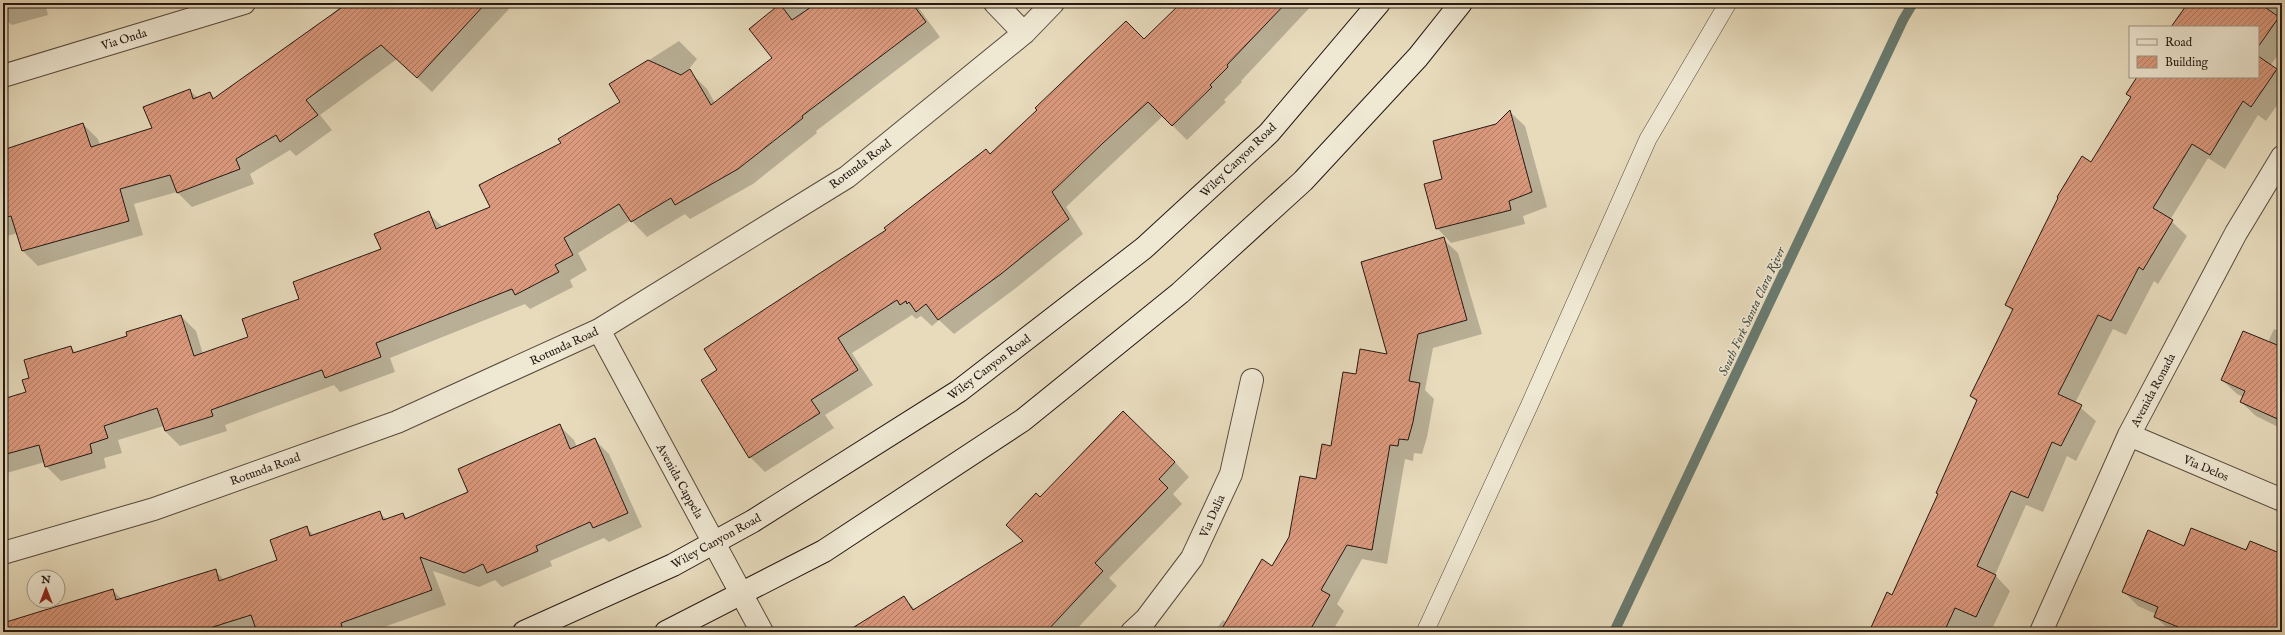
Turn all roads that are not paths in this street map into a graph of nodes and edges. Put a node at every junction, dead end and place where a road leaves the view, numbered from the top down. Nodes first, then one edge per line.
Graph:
1 (244, 3) edge
2 (995, 3) edge
3 (1053, 3) edge
4 (1379, 3) edge
5 (1461, 3) edge
6 (1728, 3) edge
7 (1024, 33) junction
8 (3, 76) edge
9 (2282, 157) edge
10 (599, 330) junction
11 (1252, 380) dead end
12 (2129, 435) junction
13 (2282, 500) edge
14 (714, 542) junction
15 (3, 553) edge
16 (741, 594) junction
17 (524, 632) edge
18 (666, 632) edge
19 (762, 632) edge
20 (1132, 632) edge
21 (1425, 632) edge
22 (2041, 632) edge

1 - 8 street, Via Onda
2 - 7 street
3 - 7 street, Rotunda Road
4 - 14 street, Wiley Canyon Road
5 - 16 street
6 - 21 lane
7 - 10 street, Rotunda Road
9 - 12 street, Avenida Ronada
10 - 14 street, Avenida Cappela
10 - 15 street, Rotunda Road
11 - 20 street, Via Dalia
12 - 13 street, Via Delos
12 - 22 street, Avenida Ronada
14 - 16 street, Avenida Cappela
14 - 17 street, Wiley Canyon Road
16 - 18 street
16 - 19 street, Avenida Cappela

